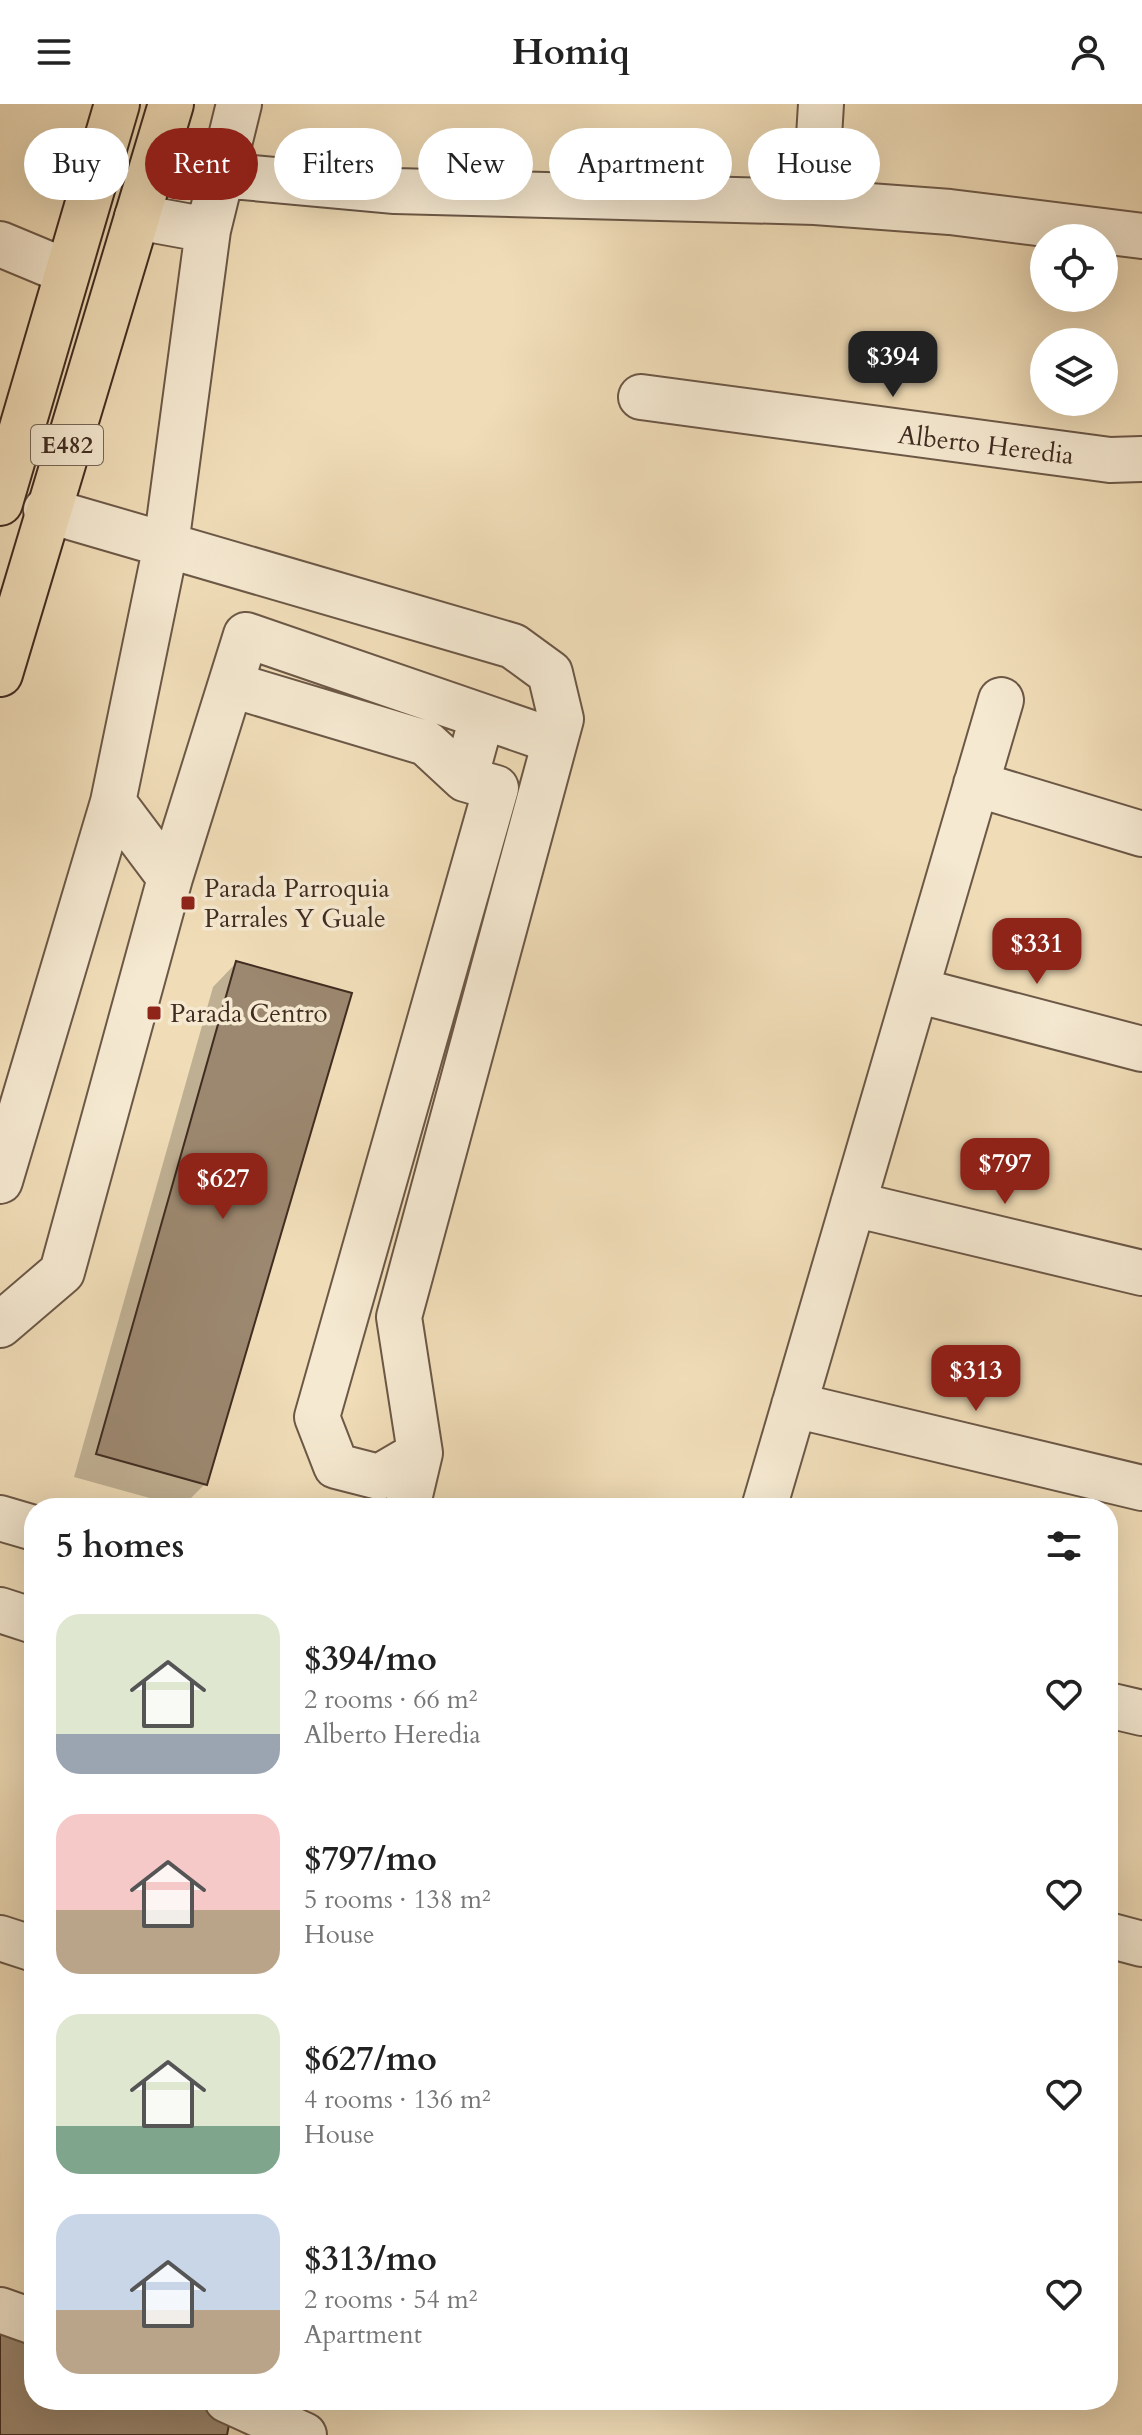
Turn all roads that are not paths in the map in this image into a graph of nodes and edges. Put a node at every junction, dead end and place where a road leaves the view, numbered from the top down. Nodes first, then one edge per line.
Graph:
1 (117, 104) edge
2 (171, 104) edge
3 (239, 104) edge
4 (821, 104) edge
5 (233, 128) edge
6 (258, 178) edge
7 (215, 200) edge
8 (815, 202) junction
9 (137, 217) junction
10 (208, 230) junction
11 (1142, 236) edge
12 (0, 244) edge
13 (65, 271) junction
14 (641, 397) dead end
15 (1142, 459) edge
16 (0, 503) edge
17 (46, 510) junction
18 (166, 545) junction
19 (0, 674) edge
20 (232, 685) junction
21 (1001, 700) dead end
22 (482, 717) junction
23 (554, 741) junction
24 (465, 779) junction
25 (976, 784) junction
26 (113, 802) junction
27 (1142, 834) edge
28 (170, 878) junction
29 (916, 990) junction
30 (1142, 1049) edge
31 (0, 1181) edge
32 (853, 1204) junction
33 (1142, 1273) edge
34 (0, 1325) edge
35 (794, 1405) junction
36 (420, 1453) junction
37 (1142, 1488) edge
38 (409, 1498) edge
39 (767, 1498) edge
40 (0, 1518) edge
41 (24, 1525) edge
42 (0, 1610) edge
43 (24, 1618) edge
44 (1118, 1707) edge
45 (1142, 1713) edge
46 (0, 1938) edge
47 (1118, 1938) edge
48 (1142, 1944) edge
49 (24, 1946) edge
50 (0, 2310) edge
51 (24, 2318) edge
52 (249, 2410) edge
53 (304, 2435) edge

1 - 13 highway, E482
2 - 9 highway, E482
3 - 5 street
4 - 8 street
6 - 8 street
7 - 10 street
8 - 11 street
9 - 10 street
9 - 17 highway, E482
10 - 18 street
12 - 13 street
13 - 16 highway, E482
14 - 15 street, Alberto Heredia
17 - 18 street
17 - 19 highway, E482
18 - 23 street
18 - 26 street
20 - 22 street
20 - 24 street
20 - 28 street
21 - 25 street
22 - 23 street
22 - 24 street
23 - 36 street
24 - 36 street
25 - 27 street
25 - 29 street
26 - 28 street
26 - 31 street
28 - 34 street
29 - 30 street
29 - 32 street
32 - 33 street
32 - 35 street
35 - 37 street
35 - 39 street
36 - 38 street
40 - 41 street
42 - 43 street
44 - 45 street
46 - 49 street
47 - 48 street
50 - 51 street
52 - 53 street

